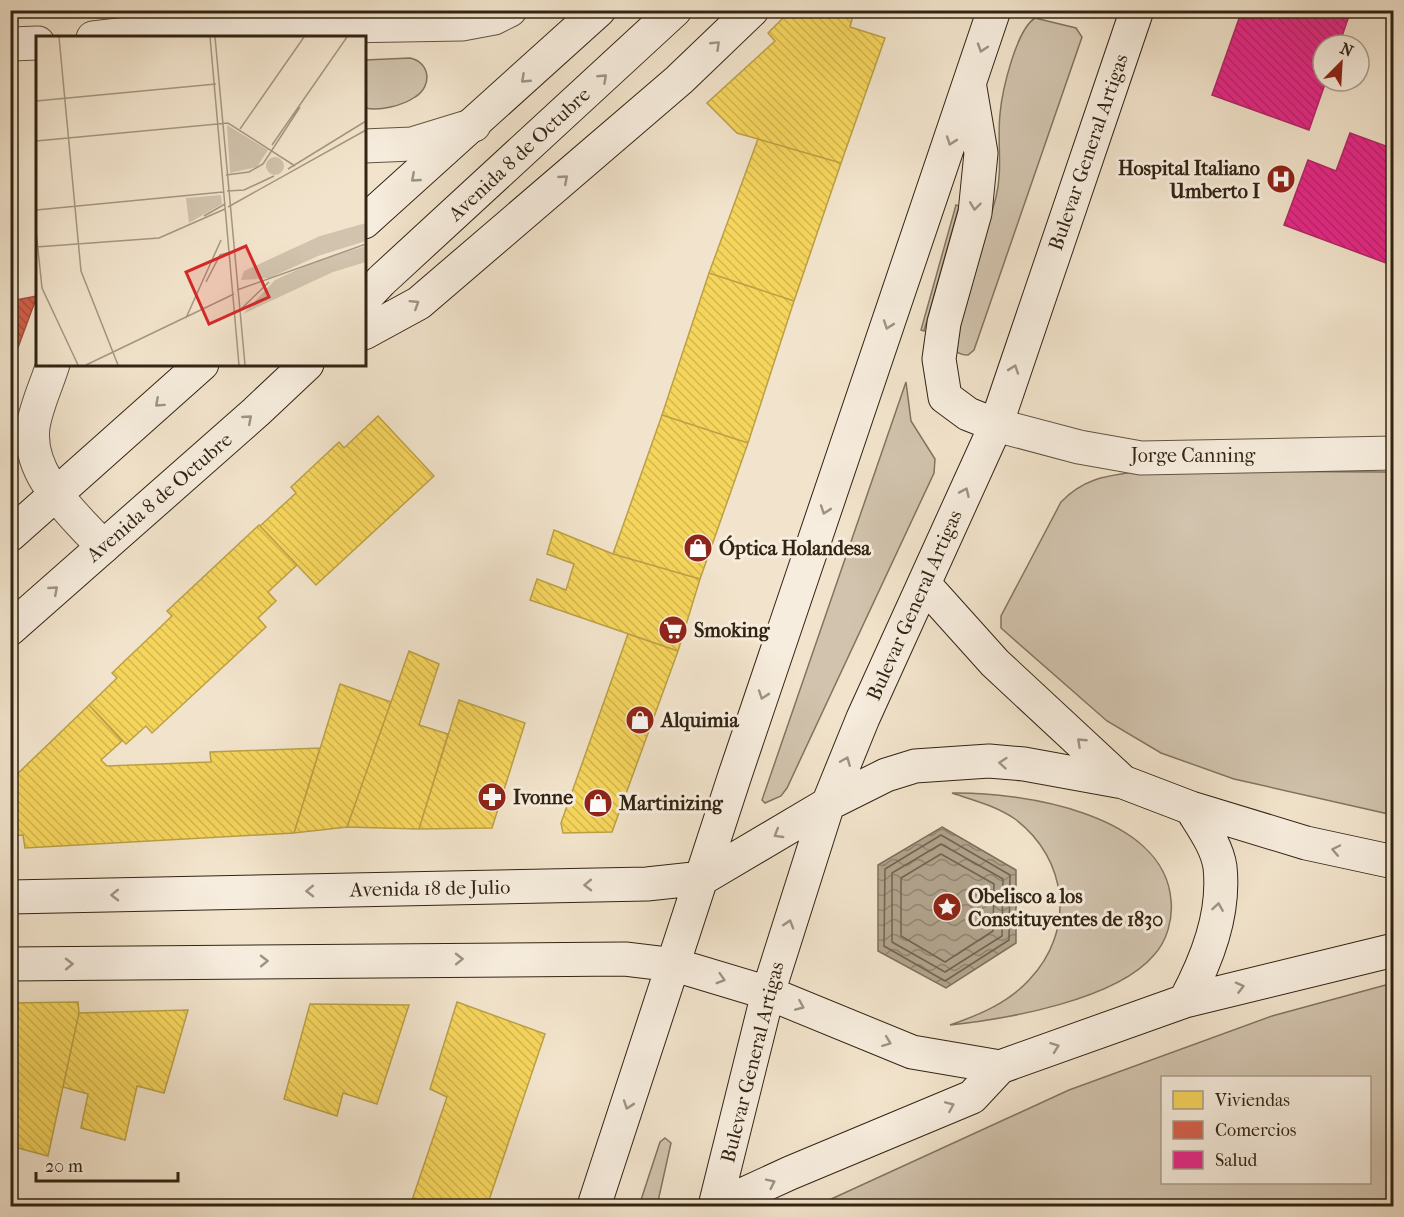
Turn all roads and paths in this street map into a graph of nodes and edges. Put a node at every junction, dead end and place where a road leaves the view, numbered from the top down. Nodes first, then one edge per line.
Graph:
1 (510, 10) edge
2 (599, 10) edge
3 (675, 10) edge
4 (752, 10) edge
5 (994, 10) edge
6 (1132, 12) edge
7 (173, 20) edge
8 (102, 36) edge
9 (36, 43) edge
10 (10, 44) edge
11 (970, 85) junction
12 (474, 125) junction
13 (366, 146) edge
14 (366, 220) edge
15 (366, 297) edge
16 (366, 332) edge
17 (52, 366) edge
18 (200, 366) edge
19 (306, 366) edge
20 (996, 425) junction
21 (1394, 453) edge
22 (56, 494) junction
23 (10, 535) edge
24 (103, 547) junction
25 (924, 584) junction
26 (10, 629) edge
27 (1123, 782) junction
28 (828, 804) junction
29 (1191, 808) junction
30 (1394, 862) edge
31 (703, 878) junction
32 (10, 897) edge
33 (1394, 950) edge
34 (10, 964) edge
35 (675, 965) junction
36 (768, 993) junction
37 (1185, 1001) junction
38 (1000, 1067) junction
39 (594, 1206) edge
40 (716, 1206) edge

1 - 7 main road
2 -> 12 main road
15 -> 3 main road, Avenida 8 de Octubre
16 -> 4 main road
5 -> 11 main road
20 -> 6 main road, Bulevar General Artigas
7 - 8 main road
9 - 10 main road
11 -> 20 main road, Jorge Canning
11 -> 31 main road
12 - 13 main road
12 -> 14 main road
17 - 22 main road
18 -> 22 main road
24 -> 19 main road, Avenida 8 de Octubre
20 - 21 main road, Jorge Canning
25 -> 20 main road, Bulevar General Artigas
22 - 23 main road
22 - 24 main road
26 -> 24 main road, Avenida 8 de Octubre
27 -> 25 main road
28 -> 25 main road, Bulevar General Artigas
27 -> 28 main road, Avenida 18 de Julio
27 - 29 main road
28 -> 31 main road, Avenida 18 de Julio
36 -> 28 main road, Bulevar General Artigas
30 -> 29 main road
37 -> 29 main road
31 -> 32 main road, Avenida 18 de Julio
31 - 35 main road
37 -> 33 main road
34 -> 35 main road
35 -> 36 main road
35 -> 39 main road
36 -> 38 main road
36 - 40 main road, Bulevar General Artigas
38 -> 37 main road
40 -> 38 main road

